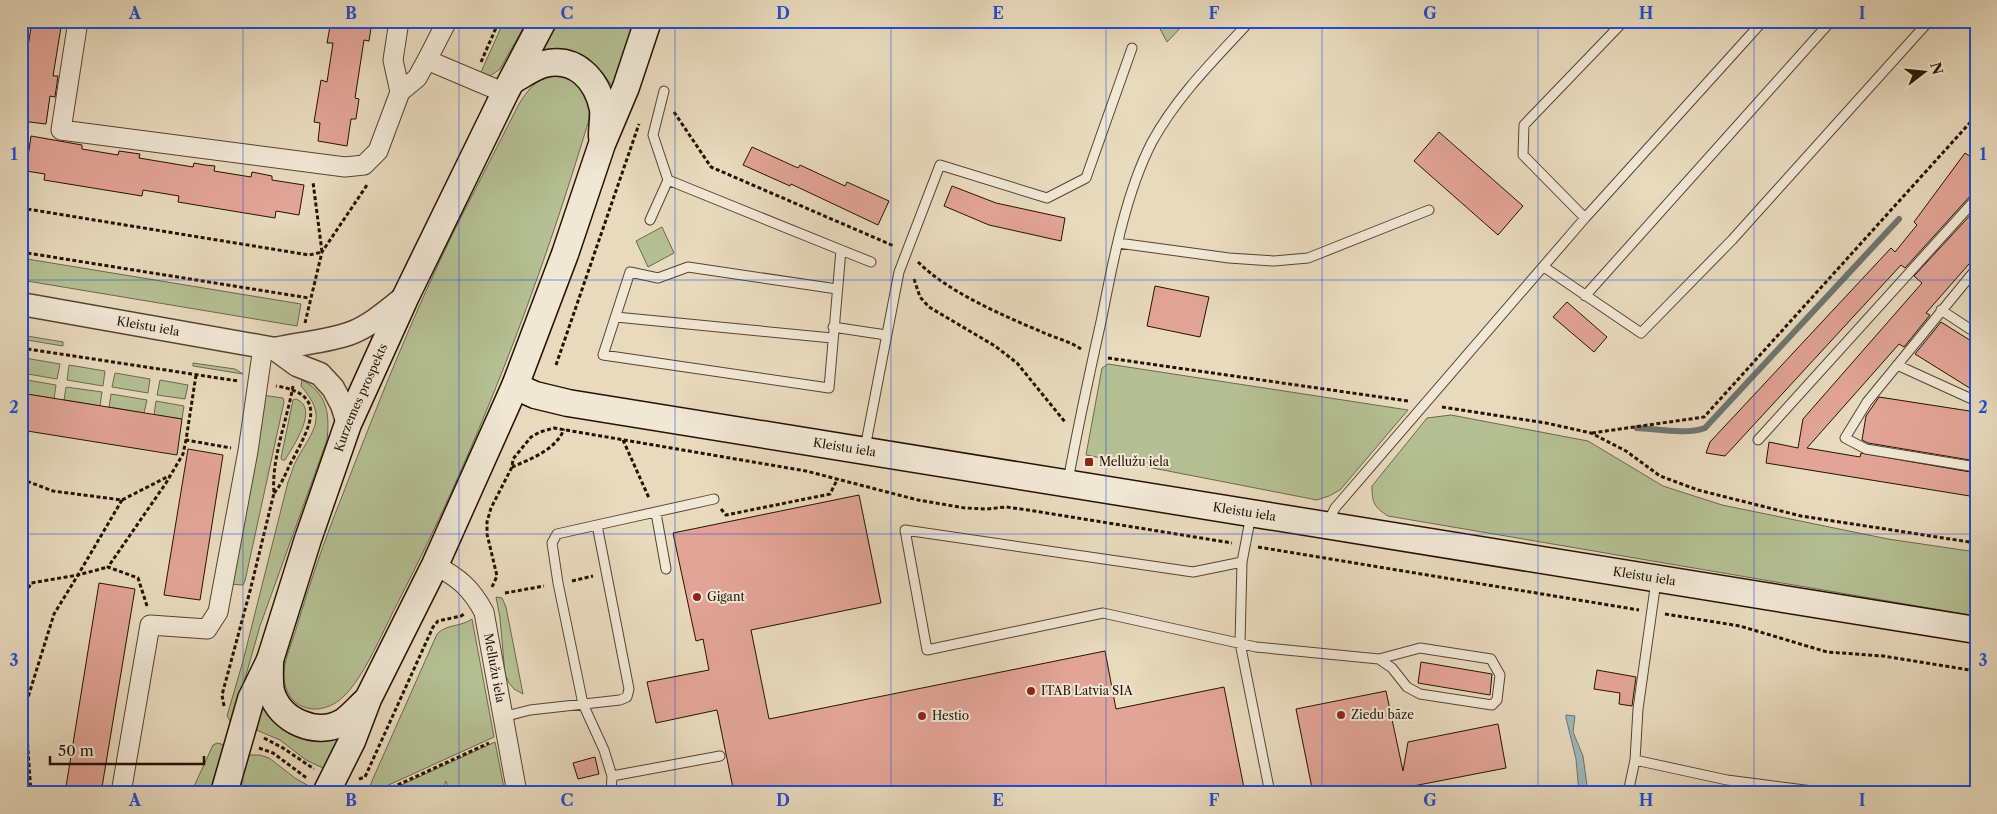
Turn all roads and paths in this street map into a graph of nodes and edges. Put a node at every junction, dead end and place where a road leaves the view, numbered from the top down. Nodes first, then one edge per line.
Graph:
1 (78, 21) edge
2 (399, 21) edge
3 (447, 21) edge
4 (499, 21) edge
5 (543, 21) edge
6 (648, 21) edge
7 (1250, 21) edge
8 (1624, 21) edge
9 (1763, 21) edge
10 (1832, 21) edge
11 (1928, 21) edge
12 (1132, 48) dead end
13 (427, 60) junction
14 (474, 80) junction
15 (509, 87) junction
16 (664, 91) joint
17 (400, 92) junction
18 (642, 116) dead end
19 (1976, 116) edge
20 (602, 144) junction
21 (311, 162) junction
22 (364, 165) junction
23 (668, 180) junction
24 (1976, 199) edge
25 (21, 208) edge
26 (1429, 210) dead end
27 (1586, 218) junction
28 (650, 220) dead end
29 (1118, 243) junction
30 (841, 250) junction
31 (21, 252) edge
32 (322, 252) junction
33 (907, 252) junction
34 (871, 262) dead end
35 (1544, 267) junction
36 (1976, 269) edge
37 (837, 289) junction
38 (406, 296) junction
39 (1585, 296) junction
40 (309, 298) junction
41 (21, 304) edge
42 (1941, 310) junction
43 (616, 317) junction
44 (833, 327) junction
45 (304, 328) dead end
46 (1976, 333) edge
47 (886, 335) junction
48 (832, 338) junction
49 (21, 348) edge
50 (269, 348) junction
51 (1093, 356) junction
52 (556, 365) dead end
53 (1897, 365) junction
54 (196, 375) junction
55 (294, 379) dead end
56 (258, 383) junction
57 (516, 386) junction
58 (292, 389) junction
59 (1408, 401) dead end
60 (1976, 402) edge
61 (1444, 407) dead end
62 (348, 424) junction
63 (563, 430) junction
64 (1077, 430) junction
65 (1592, 433) junction
66 (186, 440) junction
67 (623, 440) junction
68 (1758, 440) dead end
69 (248, 450) junction
70 (864, 450) junction
71 (512, 467) junction
72 (1976, 467) edge
73 (170, 476) junction
74 (838, 478) junction
75 (21, 479) edge
76 (1068, 483) junction
77 (274, 493) junction
78 (714, 499) joint
79 (122, 500) junction
80 (1251, 512) junction
81 (656, 513) junction
82 (597, 525) junction
83 (1326, 525) junction
84 (1976, 543) edge
85 (1247, 545) junction
86 (1242, 562) junction
87 (435, 565) junction
88 (108, 567) junction
89 (666, 569) dead end
90 (78, 575) junction
91 (1657, 578) junction
92 (21, 588) edge
93 (490, 590) dead end
94 (467, 611) dead end
95 (1652, 612) junction
96 (150, 625) junction
97 (1976, 630) edge
98 (1240, 643) junction
99 (1379, 659) junction
100 (270, 660) junction
101 (1976, 671) edge
102 (21, 691) edge
103 (222, 695) dead end
104 (22, 697) edge
105 (368, 699) junction
106 (583, 704) junction
107 (26, 707) junction
108 (503, 717) junction
109 (262, 737) dead end
110 (258, 748) dead end
111 (720, 756) dead end
112 (1634, 760) junction
113 (612, 776) junction
114 (365, 777) dead end
115 (318, 781) edge
116 (31, 793) edge
117 (121, 793) edge
118 (224, 793) edge
119 (380, 793) edge
120 (517, 793) edge
121 (611, 793) edge
122 (1270, 793) edge
123 (1628, 793) edge
124 (1828, 793) edge

1 - 21 street
2 - 17 street
3 - 13 street
4 - 14 path
5 - 15 main road, Kurzemes prospekts
6 - 20 main road
7 - 29 lane
8 - 27 lane
9 - 27 lane
10 - 39 lane
11 - 39 lane
12 - 33 lane
13 - 14 street
13 - 17 street
14 - 15 street
15 - 20 main road
15 - 38 main road, Kurzemes prospekts
16 - 23 lane
16 - 33 path
17 - 22 street
18 - 52 path
19 - 65 path
20 - 57 main road
21 - 22 street
21 - 32 path
22 - 32 path
23 - 28 lane
23 - 30 lane
24 - 68 lane
25 - 32 path
26 - 29 lane
27 - 35 lane
29 - 51 lane
30 - 34 lane
30 - 37 lane
31 - 40 path
32 - 40 path
33 - 47 lane
33 - 51 path
33 - 64 path
35 - 39 lane
35 - 83 lane
36 - 42 lane
37 - 43 lane
37 - 44 lane
38 - 50 street, Kleistu iela
38 - 62 main road, Kurzemes prospekts
40 - 45 path
41 - 50 street, Kleistu iela
42 - 46 lane
42 - 53 lane
43 - 48 lane
43 - 48 lane
44 - 47 lane
44 - 48 lane
47 - 70 lane
49 - 54 path
50 - 56 street
50 - 62 street, Kleistu iela
51 - 59 path
51 - 64 lane
53 - 60 lane
53 - 72 lane
54 - 56 path
54 - 66 path
55 - 58 path
56 - 58 path
56 - 69 street
57 - 70 main road, Kleistu iela
57 - 87 main road
58 - 77 path
58 - 77 path
61 - 65 path
62 - 100 main road, Kurzemes prospekts
63 - 67 path
63 - 71 path
63 - 71 path
64 - 76 lane
65 - 84 path
66 - 69 path
66 - 73 path
67 - 74 path
67 - 81 path
69 - 96 street
70 - 76 main road, Kleistu iela
71 - 93 path
73 - 79 path
73 - 88 path
74 - 78 path
74 - 85 path
75 - 79 path
76 - 80 main road, Kleistu iela
77 - 103 path
78 - 81 lane
79 - 90 path
80 - 83 main road, Kleistu iela
80 - 85 lane
81 - 82 lane
81 - 89 lane
82 - 106 lane
82 - 106 lane
83 - 91 main road, Kleistu iela
85 - 86 lane
85 - 95 path
86 - 98 lane
86 - 98 lane
87 - 105 main road
87 - 108 street, Mellužu iela
88 - 90 path
88 - 96 path
90 - 92 path
90 - 107 path
91 - 95 lane
91 - 97 main road, Kleistu iela
94 - 114 path
95 - 101 path
95 - 112 lane
96 - 117 street
98 - 99 lane
98 - 122 lane
99 - 99 lane
100 - 105 main road
100 - 118 main road, Kurzemes prospekts
102 - 104 path
104 - 107 path
105 - 115 main road
106 - 108 lane
106 - 113 lane
107 - 116 path
108 - 119 path
108 - 120 street, Mellužu iela
109 - 115 path
110 - 115 path
111 - 113 lane
112 - 123 lane
112 - 124 lane
113 - 121 lane

